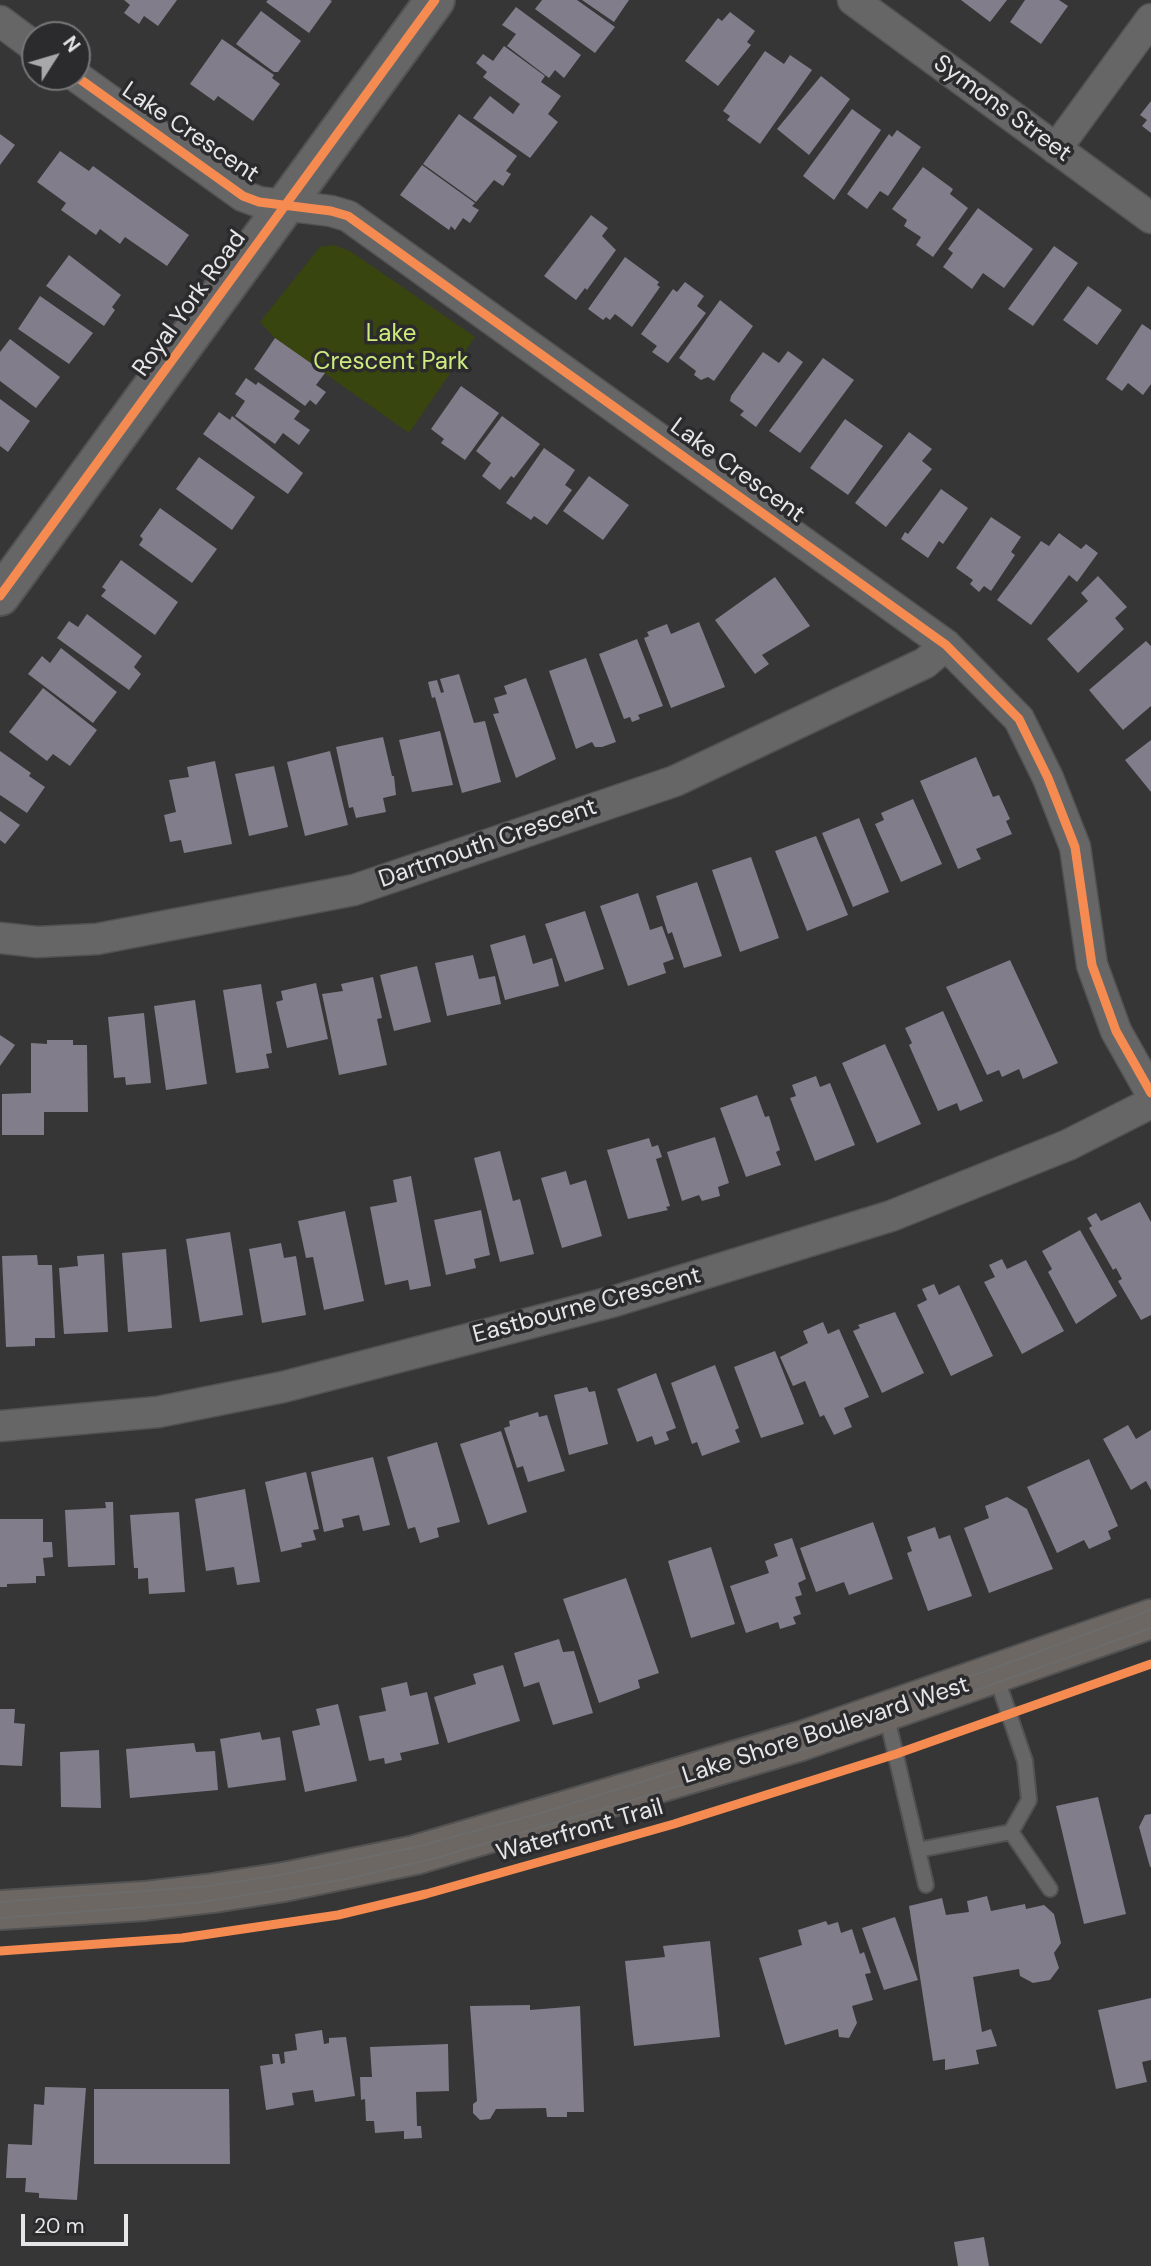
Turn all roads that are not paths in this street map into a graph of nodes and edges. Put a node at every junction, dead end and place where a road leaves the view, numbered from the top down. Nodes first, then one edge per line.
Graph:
1 (435, 0) edge
2 (853, 0) edge
3 (1151, 19) edge
4 (0, 22) edge
5 (21, 37) edge
6 (91, 87) edge
7 (1056, 149) junction
8 (286, 204) junction
9 (1151, 218) edge
10 (0, 596) edge
11 (946, 645) junction
12 (0, 938) edge
13 (1151, 1093) edge
14 (1151, 1103) edge
15 (0, 1426) edge
16 (1151, 1619) edge
17 (996, 1676) junction
18 (886, 1713) junction
19 (1011, 1832) junction
20 (918, 1850) junction
21 (926, 1885) dead end
22 (1050, 1889) dead end
23 (0, 1910) edge

1 - 8 main road, Royal York Road
2 - 7 street, Symons Street
3 - 7 street
4 - 5 street
6 - 8 street, Lake Crescent
7 - 9 street, Symons Street
8 - 10 main road, Royal York Road
8 - 11 street, Lake Crescent
11 - 12 street, Dartmouth Crescent
11 - 13 street, Lake Crescent
14 - 15 street, Eastbourne Crescent
16 - 17 main road, Lake Shore Boulevard West
17 - 18 main road, Lake Shore Boulevard West
17 - 19 lane
18 - 20 lane
18 - 23 main road, Lake Shore Boulevard West
19 - 20 lane
19 - 22 lane
20 - 21 lane

